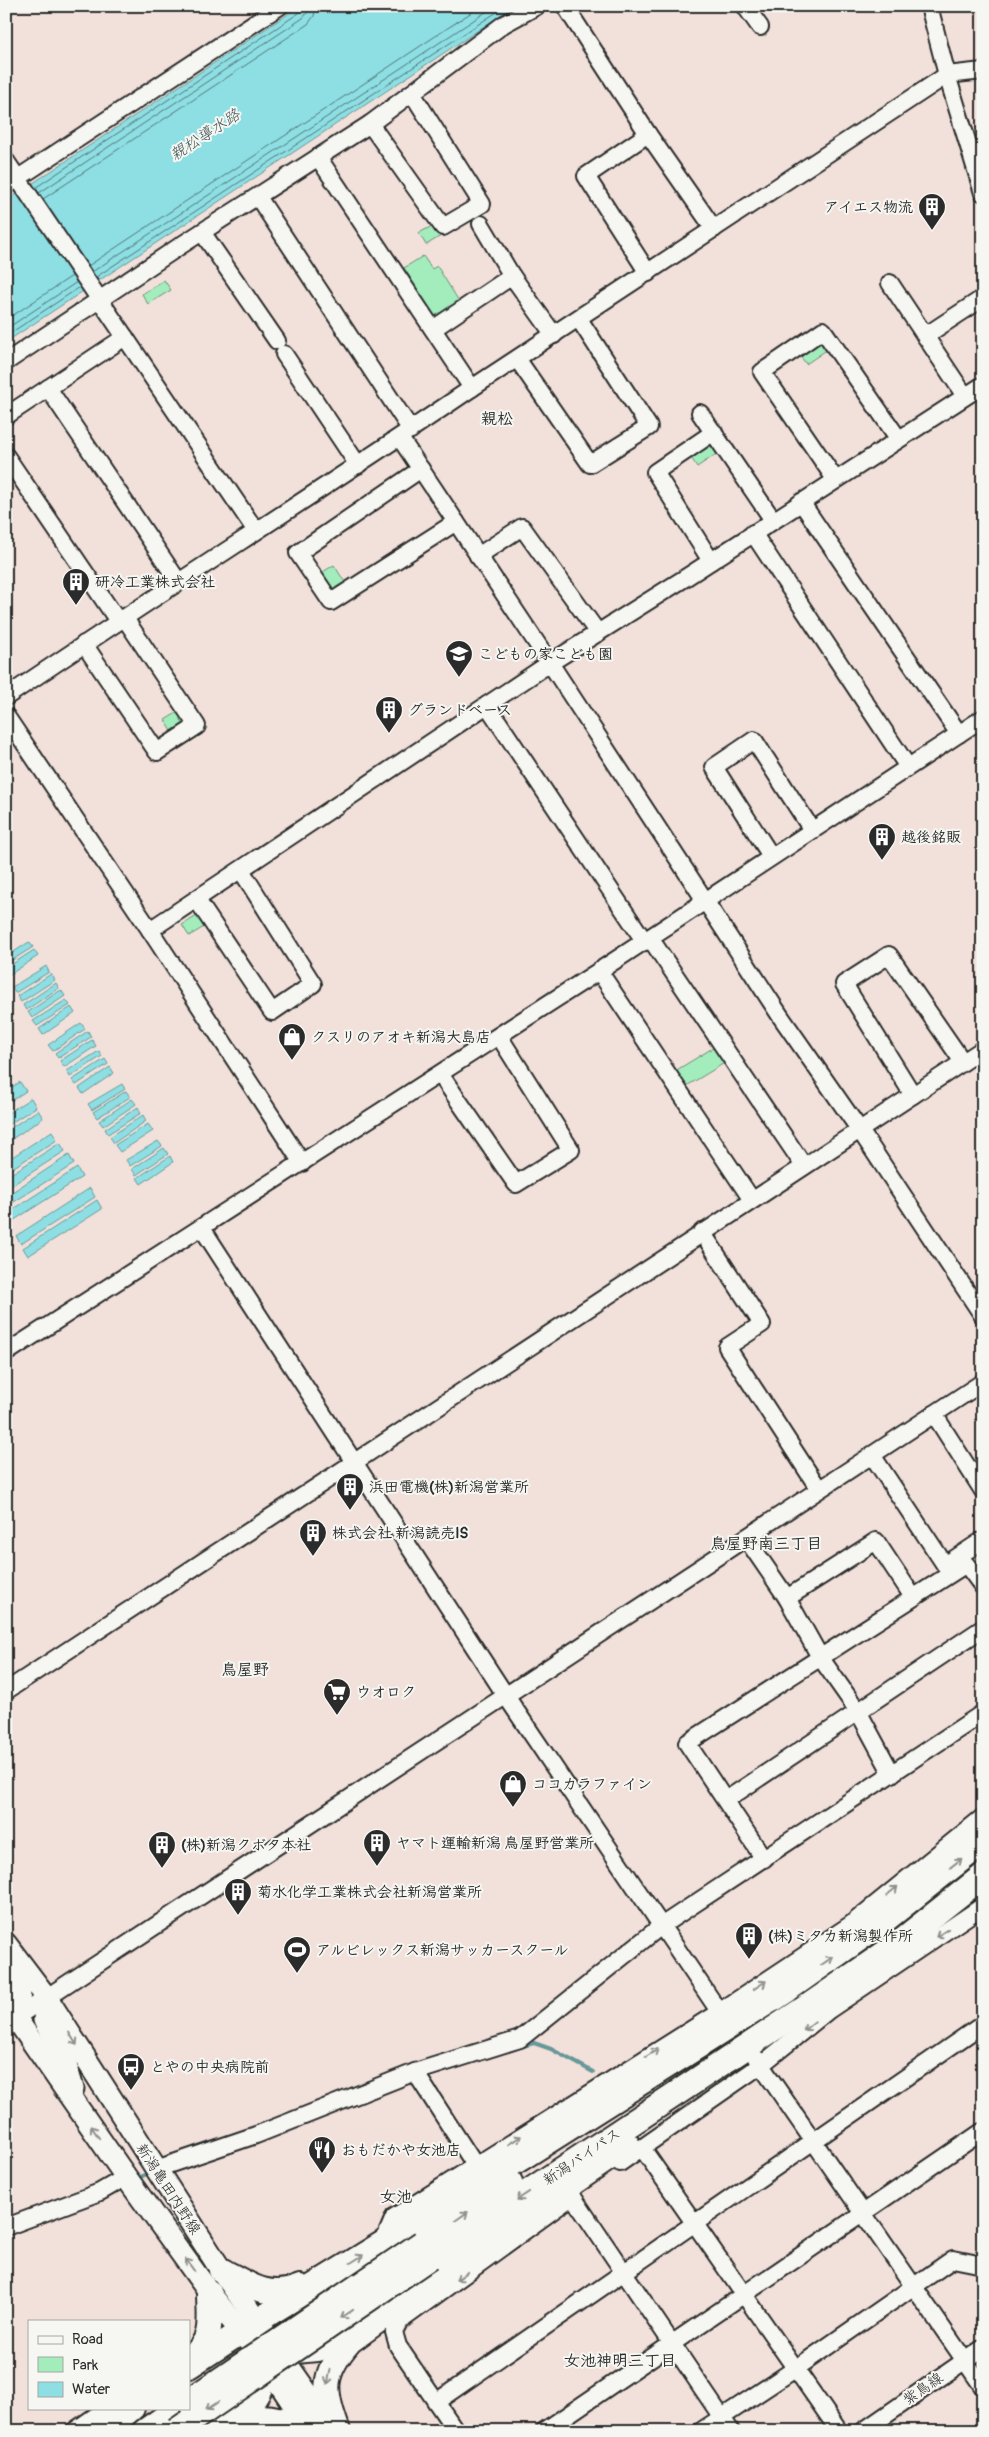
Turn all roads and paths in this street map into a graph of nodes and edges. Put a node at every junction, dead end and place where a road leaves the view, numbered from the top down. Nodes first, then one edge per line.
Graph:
1 (280, 6) edge
2 (537, 6) edge
3 (565, 6) edge
4 (745, 6) edge
5 (929, 6) edge
6 (760, 27) dead end
7 (983, 71) edge
8 (947, 75) junction
9 (412, 93) junction
10 (370, 124) junction
11 (648, 134) junction
12 (318, 157) junction
13 (6, 160) edge
14 (16, 183) edge
15 (983, 193) edge
16 (258, 198) junction
17 (481, 224) dead end
18 (714, 228) junction
19 (202, 232) junction
20 (648, 274) junction
21 (512, 276) junction
22 (890, 283) dead end
23 (96, 295) junction
24 (983, 298) edge
25 (579, 319) junction
26 (433, 329) junction
27 (554, 335) junction
28 (925, 336) junction
29 (125, 337) junction
30 (518, 360) junction
31 (6, 362) edge
32 (983, 385) edge
33 (48, 388) junction
34 (472, 388) junction
35 (965, 396) junction
36 (700, 412) dead end
37 (6, 416) edge
38 (714, 432) junction
39 (406, 434) junction
40 (898, 438) junction
41 (6, 456) edge
42 (358, 465) junction
43 (421, 469) junction
44 (835, 479) junction
45 (802, 502) junction
46 (773, 520) junction
47 (456, 522) junction
48 (256, 531) junction
49 (753, 533) junction
50 (478, 556) junction
51 (711, 561) junction
52 (178, 581) junction
53 (121, 619) junction
54 (598, 633) junction
55 (84, 644) junction
56 (550, 663) junction
57 (6, 697) edge
58 (487, 706) junction
59 (6, 716) edge
60 (983, 718) edge
61 (959, 734) junction
62 (908, 767) junction
63 (812, 830) junction
64 (771, 856) junction
65 (240, 870) junction
66 (197, 900) junction
67 (705, 900) junction
68 (150, 930) junction
69 (647, 940) junction
70 (599, 972) junction
71 (499, 1036) junction
72 (983, 1049) edge
73 (963, 1062) junction
74 (440, 1074) junction
75 (913, 1095) junction
76 (859, 1129) junction
77 (302, 1163) junction
78 (804, 1166) junction
79 (752, 1200) junction
80 (202, 1228) junction
81 (702, 1232) junction
82 (983, 1316) edge
83 (6, 1353) edge
84 (983, 1382) edge
85 (934, 1414) junction
86 (872, 1455) junction
87 (354, 1462) junction
88 (819, 1489) junction
89 (983, 1491) edge
90 (746, 1538) junction
91 (983, 1540) edge
92 (983, 1587) edge
93 (913, 1597) junction
94 (787, 1598) junction
95 (983, 1628) edge
96 (820, 1657) junction
97 (6, 1691) edge
98 (506, 1696) junction
99 (858, 1711) junction
100 (983, 1713) edge
101 (892, 1774) junction
102 (726, 1800) junction
103 (983, 1818) edge
104 (983, 1842) edge
105 (764, 1859) junction
106 (983, 1876) edge
107 (983, 1906) edge
108 (661, 1926) junction
109 (6, 1944) edge
110 (6, 1962) edge
111 (787, 1990) junction
112 (47, 1998) junction
113 (811, 2004) junction
114 (721, 2014) junction
115 (10, 2015) edge
116 (983, 2024) edge
117 (758, 2062) junction
118 (415, 2072) junction
119 (78, 2107) junction
120 (983, 2131) edge
121 (813, 2141) junction
122 (642, 2148) junction
123 (475, 2166) junction
124 (156, 2169) junction
125 (126, 2177) junction
126 (572, 2197) junction
127 (862, 2212) junction
128 (694, 2224) junction
129 (6, 2227) edge
130 (383, 2243) junction
131 (426, 2250) junction
132 (983, 2265) edge
133 (221, 2270) junction
134 (624, 2272) junction
135 (328, 2276) junction
136 (913, 2286) junction
137 (209, 2292) junction
138 (744, 2295) junction
139 (388, 2324) junction
140 (248, 2327) junction
141 (673, 2344) junction
142 (983, 2348) edge
143 (190, 2359) edge
144 (964, 2361) junction
145 (190, 2365) edge
146 (277, 2366) junction
147 (795, 2368) junction
148 (190, 2373) edge
149 (983, 2387) edge
150 (190, 2400) edge
151 (436, 2402) junction
152 (104, 2410) edge
153 (130, 2410) edge
154 (175, 2410) edge
155 (722, 2417) junction
156 (219, 2428) edge
157 (74, 2431) edge
158 (104, 2431) edge
159 (145, 2431) edge
160 (176, 2431) edge
161 (311, 2431) edge
162 (334, 2431) edge
163 (338, 2431) edge
164 (456, 2431) edge
165 (544, 2431) edge
166 (701, 2431) edge
167 (731, 2431) edge
168 (839, 2431) edge
169 (863, 2431) edge

1 - 14 street
2 - 9 street
3 - 11 street
4 - 6 street
5 - 8 street
7 - 8 street
8 - 15 street
8 - 18 street
9 - 10 street
9 - 10 street
10 - 12 street
11 - 18 street
11 - 20 street
12 - 16 street
12 - 26 street
13 - 14 street
14 - 23 street
16 - 19 street
16 - 39 street
17 - 21 street
18 - 20 street
19 - 23 street
19 - 42 street
20 - 25 street
21 - 26 street
21 - 27 street
22 - 28 street
23 - 29 street
23 - 31 street
24 - 28 street
25 - 27 street
25 - 30 street
26 - 34 street
27 - 30 street
28 - 35 street
29 - 33 street
29 - 48 street
30 - 34 street
32 - 35 street
33 - 37 street
33 - 52 street
34 - 39 street
35 - 40 street
36 - 38 street
38 - 46 street
38 - 51 street
39 - 42 street
39 - 43 street
40 - 44 street
40 - 44 street
41 - 53 street
42 - 48 street
43 - 47 street
43 - 47 street
44 - 45 street
45 - 46 street
45 - 61 street
46 - 49 street
47 - 50 street
48 - 52 street
49 - 51 street
49 - 62 street
50 - 54 street
50 - 56 street
51 - 54 street
52 - 53 street
53 - 55 street
53 - 55 street
54 - 56 street
55 - 57 street
56 - 58 street
56 - 67 street
58 - 65 street
58 - 69 street
59 - 68 street
60 - 61 street
61 - 62 street
62 - 63 street
63 - 64 street
63 - 64 street
64 - 67 street
65 - 66 street
65 - 66 street
66 - 68 street
67 - 69 street
67 - 76 street
68 - 77 street
69 - 70 street
69 - 78 street
70 - 71 street
70 - 79 street
71 - 74 street
71 - 74 street
72 - 73 street
73 - 75 street
73 - 75 street
74 - 77 street
75 - 76 street
76 - 78 street
76 - 82 street
77 - 80 street
78 - 79 street
79 - 81 street
80 - 83 street
80 - 87 street
81 - 87 street
81 - 88 street
84 - 85 street
85 - 86 street
85 - 89 street
86 - 88 street
86 - 91 street
87 - 97 street
87 - 98 street
88 - 90 street
90 - 94 street
90 - 98 street
92 - 93 street
93 - 94 street
93 - 96 street
94 - 96 street
95 - 99 street
96 - 99 street
96 - 102 street
98 - 108 street
98 - 112 street
99 - 101 street
99 - 102 street
100 - 101 street
101 - 105 street
102 - 105 street
114 -> 103 street
111 -> 104 highway, 新潟バイパス
105 - 108 street
106 - 113 highway, 新潟バイパス
107 -> 117 street
108 - 114 street
108 - 118 street
109 - 112 main road, 新潟亀田内野線
110 - 115 main road
111 - 130 highway
131 -> 111 highway, 新潟バイパス
112 - 115 street
112 - 119 main road
112 -> 124 main road, 新潟亀田内野線
113 -> 131 highway, 新潟バイパス
113 - 139 highway
123 -> 114 street
115 - 119 main road, 新潟亀田内野線
116 - 121 street
117 - 121 street
117 - 122 street
118 - 123 street
118 - 124 street
125 -> 119 main road, 新潟亀田内野線
120 - 127 street
121 - 127 street
121 - 128 street
122 - 126 street
122 - 128 street
123 - 130 street
124 - 133 main road, 新潟亀田内野線
125 - 129 street
137 -> 125 main road, 新潟亀田内野線
126 - 134 street
126 -> 139 street
127 - 136 street
127 - 138 street
128 - 134 street
128 - 138 street
135 -> 130 highway
131 - 150 highway, 新潟バイパス, bridge
131 -> 160 highway, 新潟バイパス, bridge
132 - 136 street
133 - 135 highway
133 - 140 main road, 新潟亀田内野線
134 - 141 street
134 - 151 street
135 - 140 highway
135 - 146 highway
136 - 144 street
136 - 147 street
137 - 140 main road, 新潟亀田内野線
137 - 143 highway
138 - 141 street
138 - 147 street
139 - 146 highway
139 - 151 street
139 -> 163 highway
140 - 145 highway
140 - 146 highway
141 - 155 street
141 - 165 street
142 - 144 street, 紫鳥線
144 - 149 street
144 - 169 street, 紫鳥線
146 - 148 highway
146 - 156 highway
146 - 161 main road
146 - 162 main road
147 - 155 street
147 - 168 street
151 - 164 street
152 - 157 street
153 - 158 highway
154 - 159 highway
155 - 166 street
155 - 167 street
156 - 161 highway

